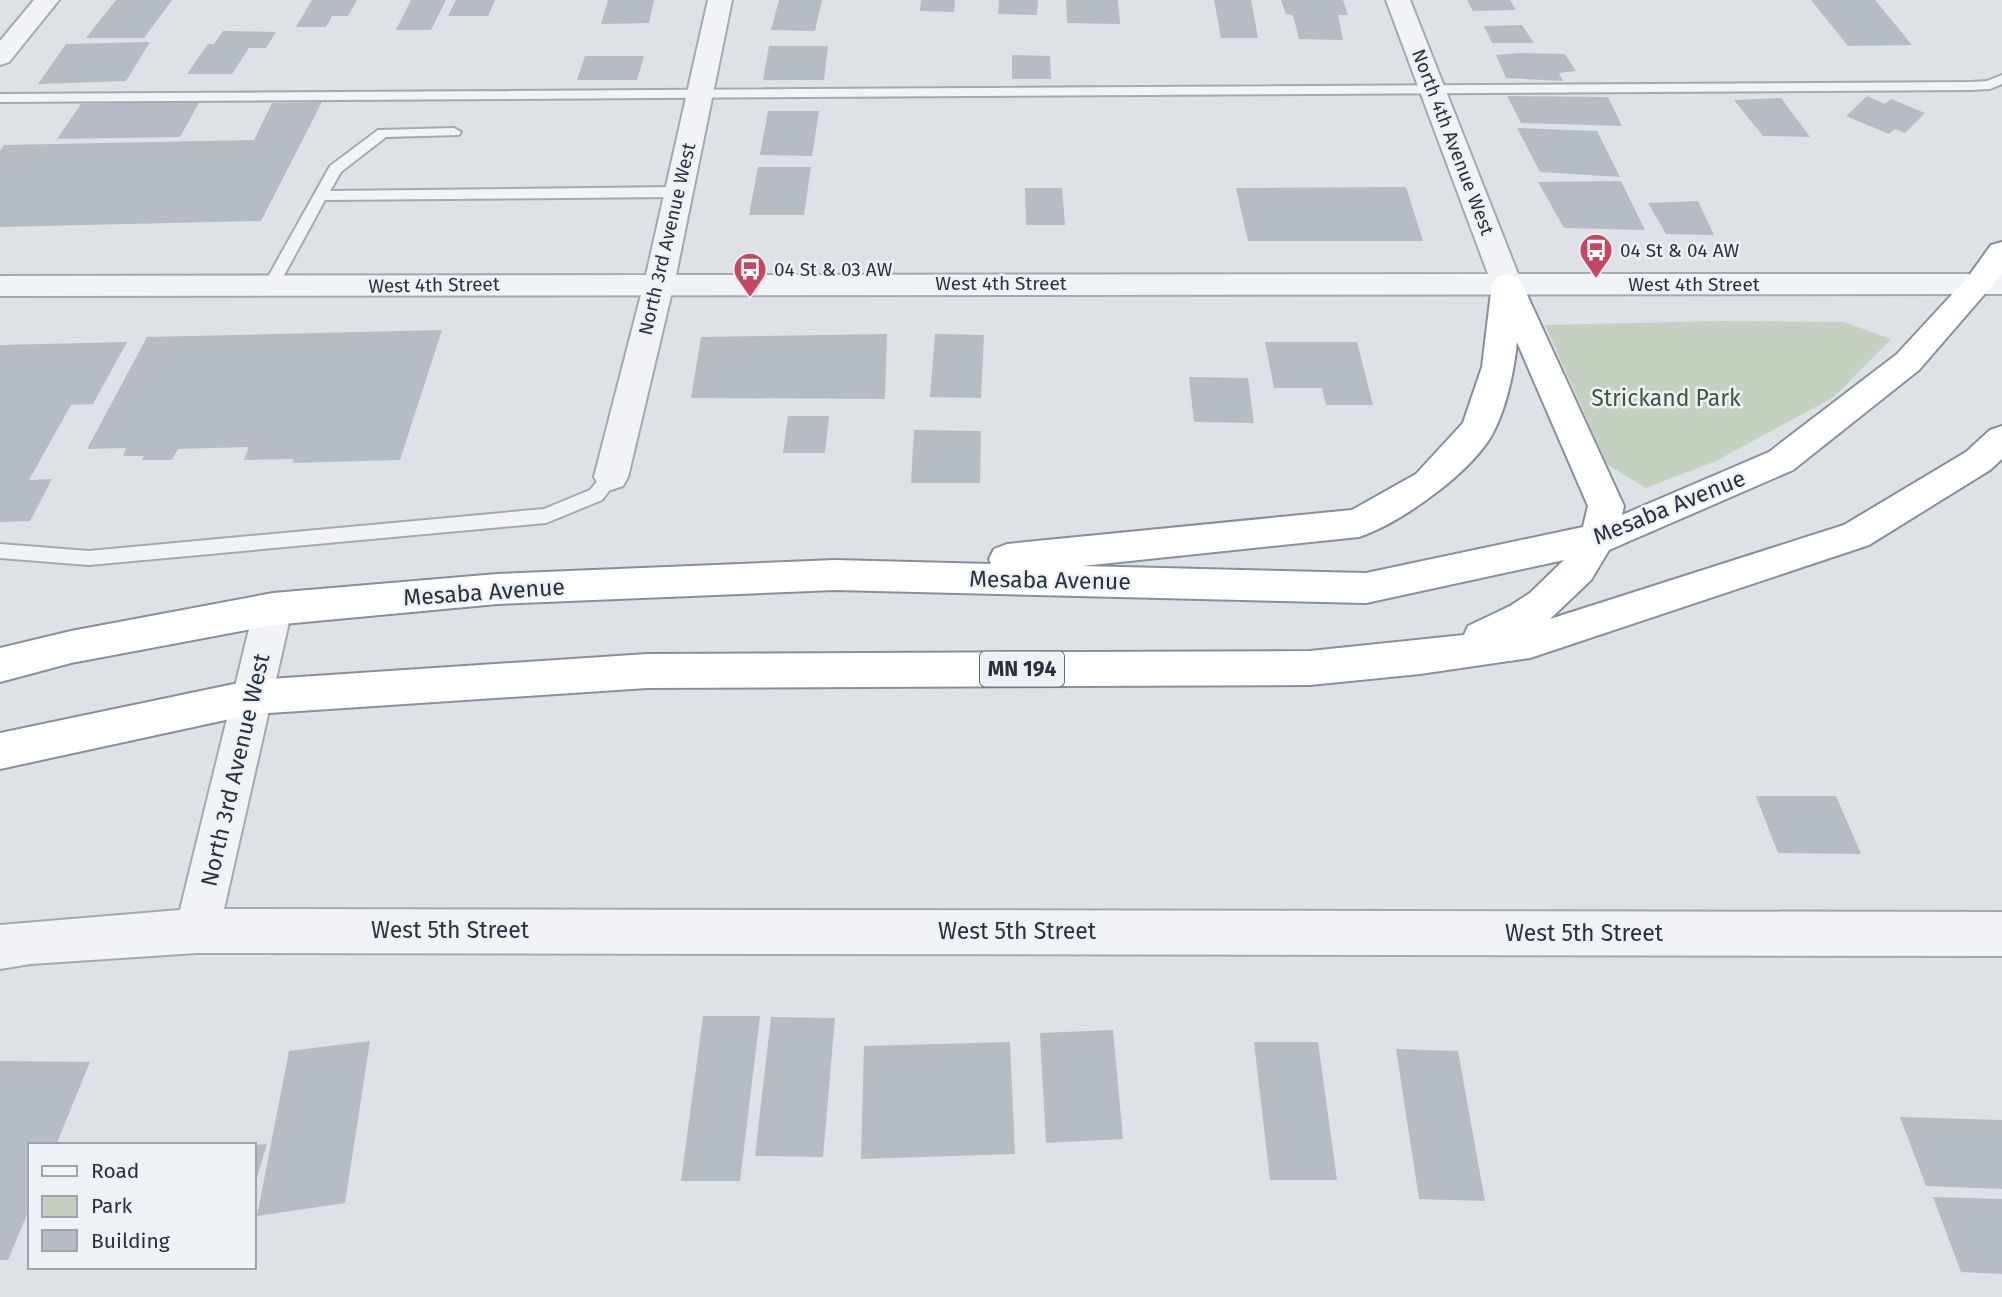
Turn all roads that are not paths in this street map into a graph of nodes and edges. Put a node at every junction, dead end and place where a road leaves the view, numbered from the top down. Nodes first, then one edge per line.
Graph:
1 (47, 0) edge
2 (720, 0) edge
3 (1398, 0) edge
4 (0, 57) edge
5 (2002, 79) edge
6 (1432, 88) junction
7 (699, 95) junction
8 (0, 98) edge
9 (454, 132) dead end
10 (678, 192) junction
11 (320, 196) junction
12 (2002, 252) edge
13 (659, 283) junction
14 (1507, 284) junction
15 (1990, 284) edge
16 (0, 286) edge
17 (271, 286) junction
18 (2002, 439) edge
19 (611, 477) joint
20 (1597, 538) junction
21 (0, 551) edge
22 (835, 575) junction
23 (274, 609) junction
24 (1420, 658) junction
25 (0, 665) edge
26 (253, 697) junction
27 (0, 751) edge
28 (197, 931) junction
29 (2002, 934) edge
30 (16, 945) edge

1 - 4 street
2 - 7 street, North 3rd Avenue West
3 - 6 street, North 4th Avenue West
5 - 6 lane
6 - 7 lane
6 - 14 street, North 4th Avenue West
7 - 8 lane
7 - 10 street, North 3rd Avenue West
9 - 11 lane
10 - 11 lane
10 - 13 street, North 3rd Avenue West
11 - 17 lane
12 - 15 highway, Mesaba Avenue
13 - 14 street, West 4th Street
13 - 17 street, West 4th Street
13 - 19 street, North 3rd Avenue West
14 - 15 street, West 4th Street
14 - 20 highway
14 - 22 highway
15 - 20 highway, Mesaba Avenue
16 - 17 street, West 4th Street
18 - 24 highway, MN 194
19 - 21 lane
20 - 22 highway, Mesaba Avenue
20 - 24 highway
22 - 23 highway, Mesaba Avenue
23 - 25 highway, Mesaba Avenue
23 - 26 street, North 3rd Avenue West
24 - 26 highway, MN 194
26 - 27 highway, MN 194
26 - 28 street, North 3rd Avenue West
28 - 29 street, West 5th Street
28 - 30 street, West 5th Street

